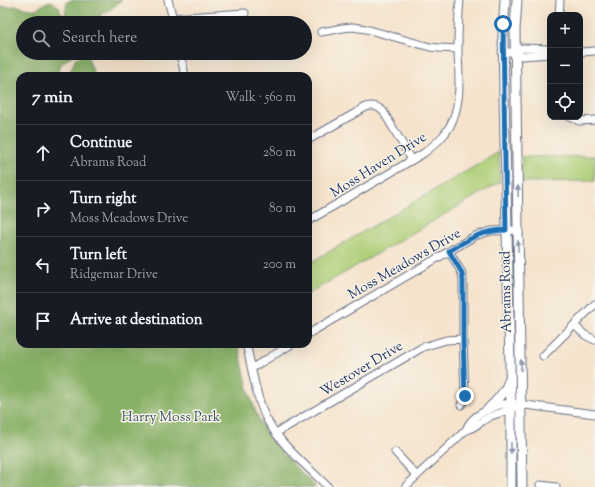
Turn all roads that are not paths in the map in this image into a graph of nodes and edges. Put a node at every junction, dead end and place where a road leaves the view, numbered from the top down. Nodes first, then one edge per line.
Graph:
1 (168, 0) edge
2 (460, 0) edge
3 (505, 0) edge
4 (517, 0) edge
5 (560, 0) edge
6 (559, 12) edge
7 (245, 13) dead end
8 (172, 16) edge
9 (214, 16) edge
10 (321, 32) dead end
11 (458, 49) junction
12 (547, 49) edge
13 (595, 51) edge
14 (503, 52) junction
15 (515, 52) junction
16 (583, 52) edge
17 (547, 54) edge
18 (182, 60) edge
19 (184, 72) edge
20 (583, 120) edge
21 (595, 120) edge
22 (312, 138) edge
23 (412, 160) junction
24 (312, 219) edge
25 (506, 230) junction
26 (518, 230) junction
27 (449, 251) junction
28 (595, 304) edge
29 (574, 325) junction
30 (312, 332) edge
31 (463, 339) junction
32 (595, 340) edge
33 (247, 348) edge
34 (285, 348) edge
35 (543, 356) dead end
36 (252, 368) junction
37 (510, 378) junction
38 (522, 404) junction
39 (461, 405) dead end
40 (510, 406) junction
41 (488, 409) junction
42 (595, 414) edge
43 (466, 430) junction
44 (276, 433) junction
45 (394, 452) dead end
46 (416, 476) junction
47 (540, 485) dead end
48 (328, 487) edge
49 (405, 487) edge
50 (511, 487) edge
51 (522, 487) edge
52 (556, 487) edge

1 - 8 street
2 - 11 street, Moss Haven Drive
3 - 14 main road, Abrams Road
4 - 15 main road, Abrams Road
5 - 6 street
7 - 9 street
10 - 11 street
11 - 23 street, Moss Haven Drive
12 - 15 street
13 - 16 street
14 - 15 street
14 - 25 main road, Abrams Road
15 - 17 street
26 -> 15 main road, Abrams Road
18 - 19 street
20 - 21 street
22 - 23 street
23 - 24 street, Moss Haven Drive
25 - 26 street, Moss Meadows Drive
25 - 27 street, Moss Meadows Drive
25 - 37 main road, Abrams Road
38 -> 26 main road, Abrams Road
27 - 30 street, Moss Meadows Drive
27 - 31 street
28 - 29 street
29 - 32 street
29 - 35 street
31 - 39 street
31 - 44 street, Westover Drive
33 - 36 street
34 - 36 street
36 - 44 street
37 - 40 main road, Abrams Road
37 - 41 main road
38 - 40 street
38 - 42 street
38 - 51 main road, Abrams Road
40 - 41 street
40 - 43 street
40 -> 50 main road, Abrams Road
41 - 43 street
43 - 46 street
44 - 48 street
45 - 46 street
46 - 49 street
47 - 52 street

